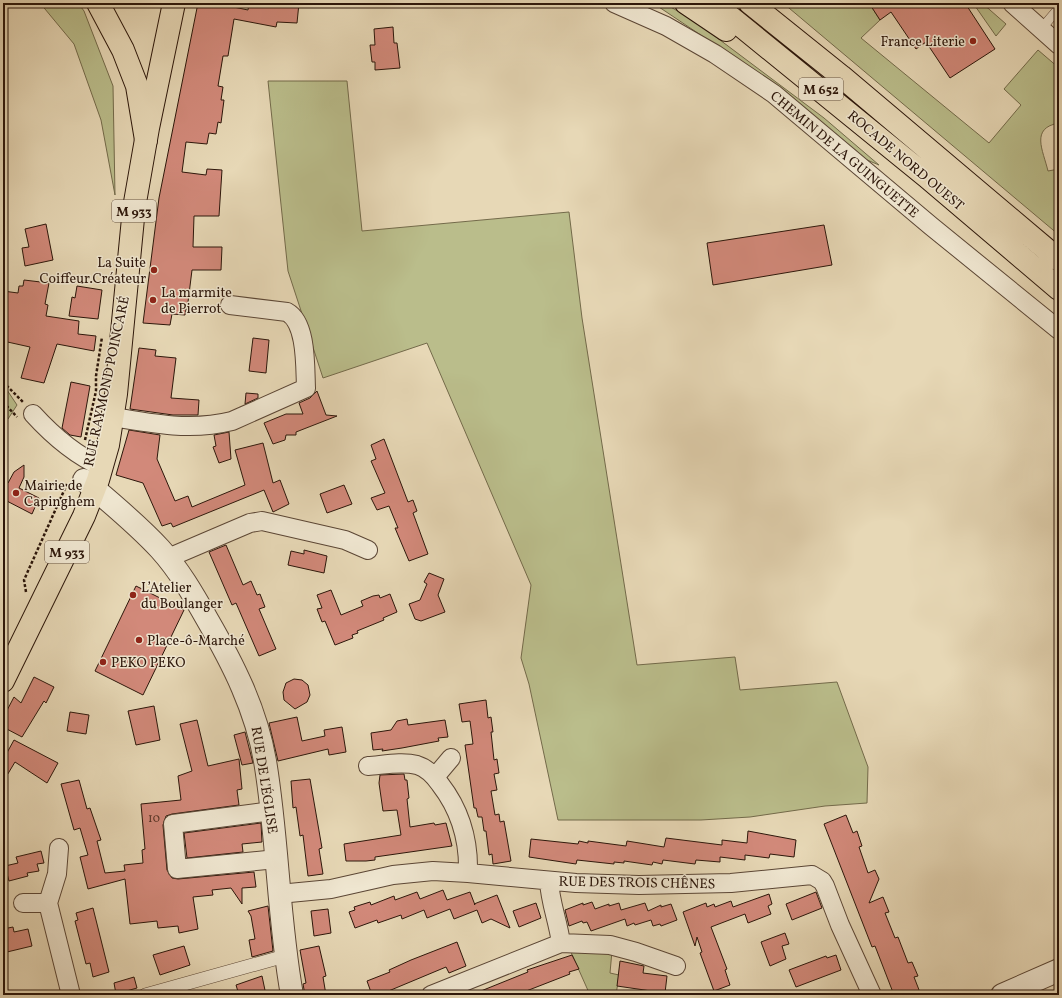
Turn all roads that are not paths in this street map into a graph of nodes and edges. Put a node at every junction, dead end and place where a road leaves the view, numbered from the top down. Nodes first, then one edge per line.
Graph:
1 (98, 3) edge
2 (174, 3) edge
3 (614, 3) edge
4 (686, 3) edge
5 (713, 3) edge
6 (750, 3) edge
7 (771, 3) edge
8 (1012, 3) edge
9 (1059, 8) edge
10 (1040, 29) junction
11 (1059, 46) edge
12 (841, 76) junction
13 (146, 140) junction
14 (927, 177) junction
15 (1059, 260) edge
16 (126, 282) junction
17 (1059, 289) edge
18 (230, 305) dead end
19 (1059, 330) edge
20 (33, 414) road end
21 (113, 417) junction
22 (88, 475) junction
23 (368, 550) dead end
24 (168, 558) junction
25 (3, 654) edge
26 (3, 681) edge
27 (450, 758) dead end
28 (368, 766) dead end
29 (435, 777) junction
30 (272, 811) junction
31 (59, 848) dead end
32 (276, 859) junction
33 (468, 873) junction
34 (549, 881) junction
35 (279, 894) junction
36 (23, 903) dead end
37 (48, 903) junction
38 (561, 943) junction
39 (285, 956) junction
40 (676, 966) dead end
41 (1059, 970) edge
42 (71, 995) edge
43 (145, 995) edge
44 (292, 995) edge
45 (431, 995) edge
46 (872, 995) edge
47 (1002, 995) edge

1 - 13 main road
2 - 13 main road, RUE RAYMOND POINCARÉ / M 933
3 - 19 street, CHEMIN DE LA GUINGUETTE
4 - 14 main road
5 - 14 main road, ROCADE NORD OUEST / M 652
6 - 12 main road, ROCADE NORD OUEST / M 652
7 - 12 main road
8 - 10 street
9 - 10 lane
10 - 11 street
12 - 15 main road, ROCADE NORD OUEST / M 652
13 - 16 main road, RUE RAYMOND POINCARÉ / M 933
14 - 17 main road, ROCADE NORD OUEST / M 652
16 - 21 main road, RUE RAYMOND POINCARÉ / M 933
16 - 22 main road, RUE RAYMOND POINCARÉ / M 933
18 - 21 street
20 - 22 street
21 - 22 main road, RUE RAYMOND POINCARÉ / M 933
22 - 24 street, RUE DE L'ÉGLISE
22 - 25 main road, RUE RAYMOND POINCARÉ / M 933
22 - 26 main road, RUE RAYMOND POINCARÉ / M 933
23 - 24 street
24 - 30 street, RUE DE L'ÉGLISE
27 - 29 street
28 - 29 street
29 - 33 street
30 - 32 street, RUE DE L'ÉGLISE
30 - 32 street
31 - 37 street
32 - 35 street, RUE DE L'ÉGLISE
33 - 34 street, RUE DES TROIS CHÊNES
33 - 35 street, RUE DES TROIS CHÊNES
34 - 38 street
34 - 46 street, RUE DES TROIS CHÊNES
35 - 39 street, RUE DE L'ÉGLISE
36 - 37 street
37 - 42 street
38 - 40 street
38 - 45 street
39 - 43 street
39 - 44 street, RUE DE L'ÉGLISE
41 - 47 street

